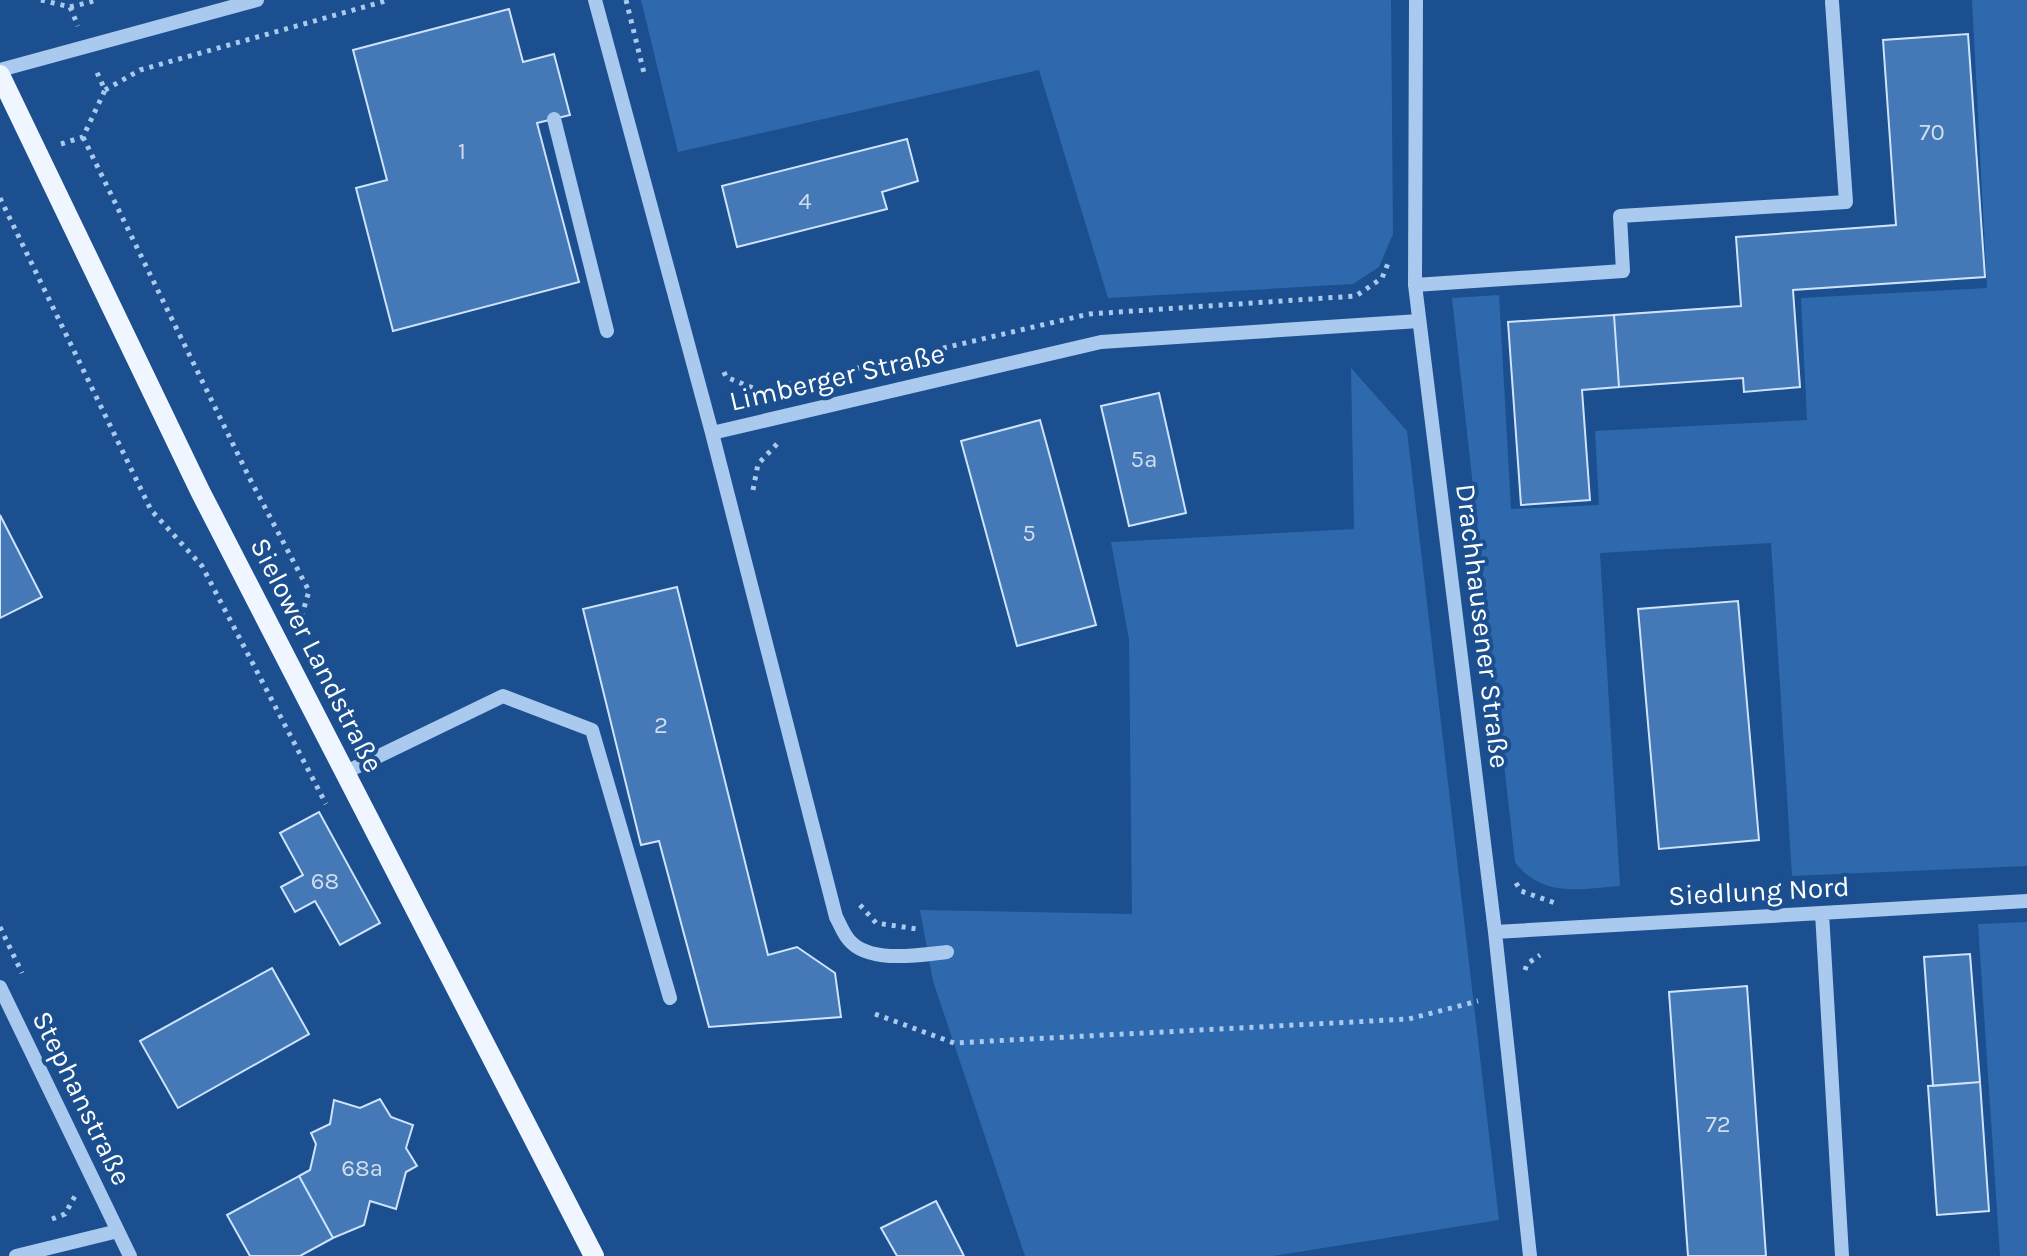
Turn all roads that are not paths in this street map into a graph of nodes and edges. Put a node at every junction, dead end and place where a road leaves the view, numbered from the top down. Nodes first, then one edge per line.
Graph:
1 (257, 0) edge
2 (595, 0) edge
3 (1416, 0) edge
4 (1832, 2) dead end
5 (0, 73) edge
6 (554, 119) dead end
7 (1415, 285) junction
8 (1419, 321) junction
9 (607, 331) dead end
10 (712, 433) junction
11 (346, 772) junction
12 (2027, 901) edge
13 (1822, 913) junction
14 (1495, 932) junction
15 (947, 952) road end
16 (0, 987) edge
17 (670, 998) dead end
18 (118, 1231) junction
19 (16, 1256) edge
20 (130, 1256) edge
21 (594, 1256) edge
22 (1530, 1256) edge
23 (1842, 1256) edge

1 - 5 street
2 - 10 street, Limberger Straße
3 - 7 street, Drachhausener Straße
4 - 7 street
5 - 11 main road, Sielower Landstraße
6 - 9 street
7 - 8 street, Drachhausener Straße
8 - 10 street, Limberger Straße
8 - 14 street, Drachhausener Straße
10 - 15 street
11 - 17 street
11 - 21 main road, Sielower Landstraße
12 - 13 street, Siedlung Nord
13 - 14 street, Siedlung Nord
13 - 23 street
14 - 22 street, Drachhausener Straße
16 - 18 street, Stephanstraße
18 - 19 street
18 - 20 street, Stephanstraße

